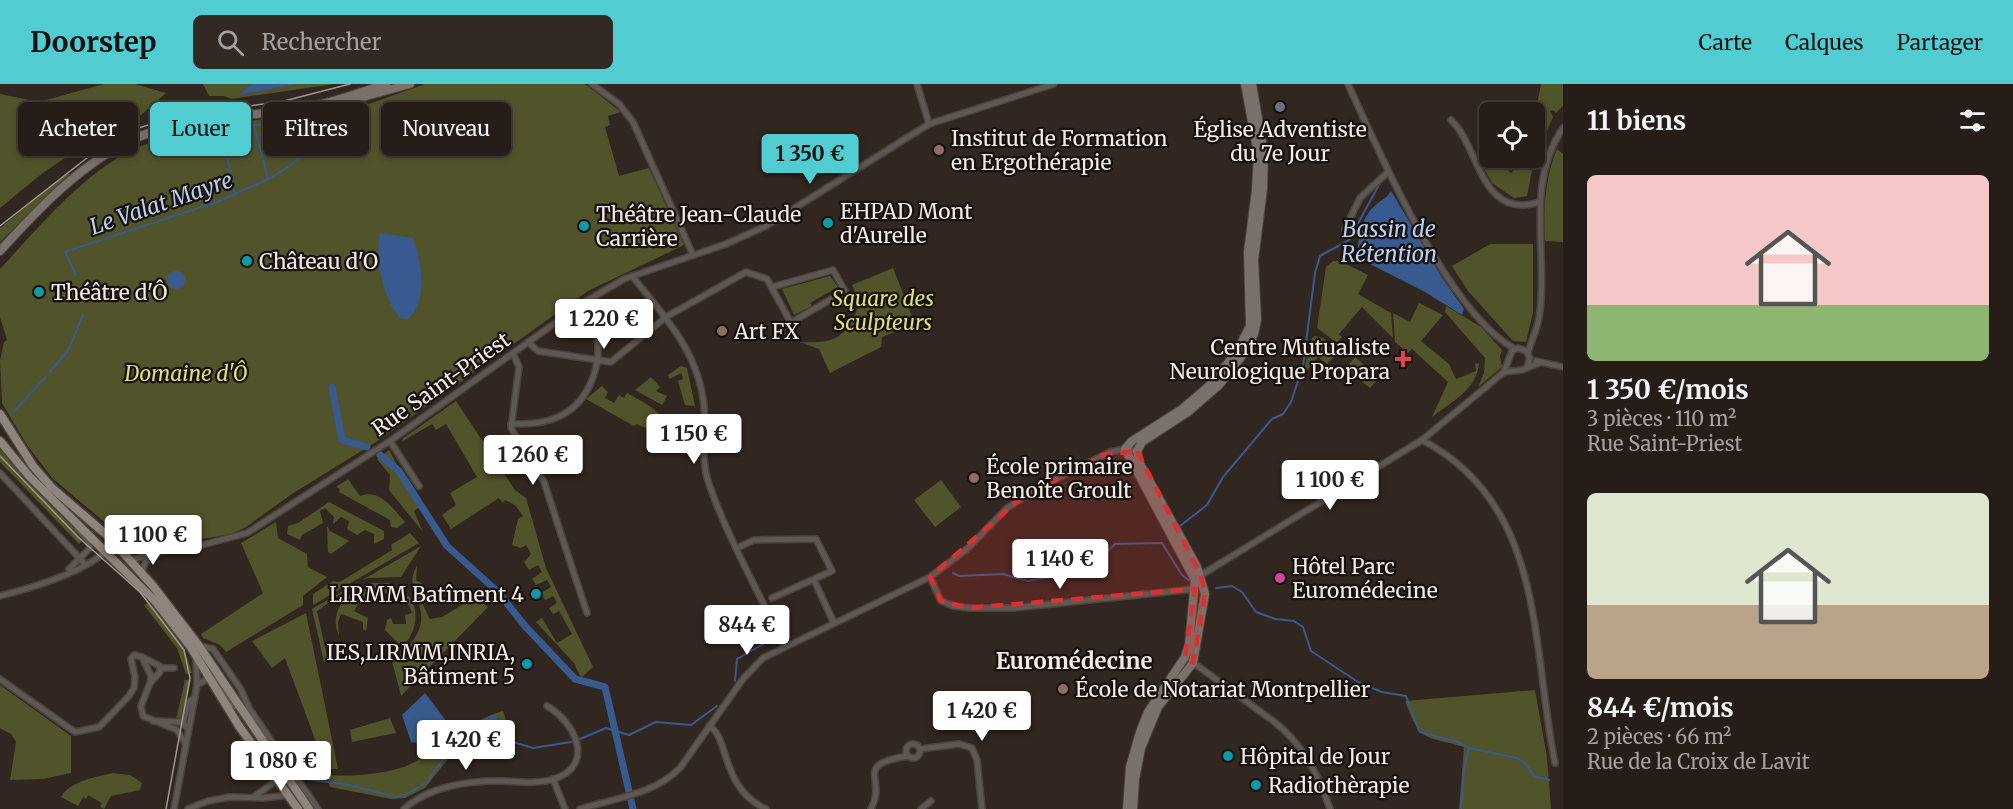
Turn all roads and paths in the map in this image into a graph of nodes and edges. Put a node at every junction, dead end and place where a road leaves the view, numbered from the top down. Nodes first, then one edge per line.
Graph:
1 (386, 84) edge
2 (410, 84) edge
3 (592, 84) edge
4 (917, 84) edge
5 (1054, 84) edge
6 (1245, 84) edge
7 (1252, 84) edge
8 (1348, 84) edge
9 (330, 102) edge
10 (344, 102) edge
11 (263, 112) edge
12 (1451, 120) dead end
13 (929, 124) junction
14 (1563, 128) edge
15 (1388, 172) junction
16 (1540, 202) junction
17 (1345, 229) dead end
18 (0, 251) edge
19 (693, 255) junction
20 (632, 276) junction
21 (772, 287) junction
22 (585, 309) dead end
23 (666, 316) junction
24 (528, 342) junction
25 (1503, 343) junction
26 (1531, 343) junction
27 (1517, 349) junction
28 (513, 353) junction
29 (1529, 356) junction
30 (1508, 358) junction
31 (597, 361) junction
32 (1539, 363) junction
33 (1527, 367) junction
34 (1563, 367) edge
35 (1515, 370) junction
36 (1504, 372) junction
37 (0, 414) edge
38 (511, 424) junction
39 (1422, 440) junction
40 (0, 441) edge
41 (390, 441) junction
42 (1125, 449) junction
43 (1137, 451) junction
44 (0, 474) edge
45 (419, 486) dead end
46 (72, 518) junction
47 (99, 544) junction
48 (90, 548) junction
49 (737, 548) junction
50 (120, 549) junction
51 (168, 549) junction
52 (110, 554) junction
53 (149, 555) junction
54 (79, 558) junction
55 (131, 560) junction
56 (85, 564) junction
57 (66, 573) junction
58 (141, 573) junction
59 (1201, 575) junction
60 (930, 577) junction
61 (814, 580) junction
62 (1195, 589) junction
63 (0, 596) edge
64 (772, 598) dead end
65 (587, 613) dead end
66 (834, 623) junction
67 (198, 646) junction
68 (784, 646) junction
69 (196, 656) junction
70 (142, 657) junction
71 (1185, 657) junction
72 (1193, 663) junction
73 (160, 668) junction
74 (174, 668) dead end
75 (209, 678) junction
76 (0, 679) edge
77 (150, 683) junction
78 (197, 686) junction
79 (195, 697) junction
80 (547, 706) dead end
81 (239, 707) junction
82 (152, 721) junction
83 (183, 722) junction
84 (709, 726) junction
85 (188, 728) junction
86 (185, 744) junction
87 (920, 749) junction
88 (908, 756) junction
89 (1555, 763) dead end
90 (279, 764) junction
91 (277, 778) junction
92 (553, 779) junction
93 (290, 795) junction
94 (253, 797) junction
95 (931, 801) dead end
96 (174, 809) edge
97 (188, 809) edge
98 (298, 809) edge
99 (304, 809) edge
100 (309, 809) edge
101 (318, 809) edge
102 (405, 809) edge
103 (565, 809) edge
104 (580, 809) edge
105 (766, 809) edge
106 (871, 809) edge
107 (921, 809) edge
108 (982, 809) edge
109 (1127, 809) edge
110 (1133, 809) edge
111 (1330, 809) edge

1 - 9 main road
2 - 10 main road
3 - 19 street
4 - 13 street
5 - 13 street, Rue Saint-Priest
6 - 42 main road
7 - 43 main road
8 - 15 street
11 - 18 main road
12 - 16 street
13 - 19 street, Rue Saint-Priest
14 - 16 street
15 - 17 street
15 - 25 street
16 - 26 street
19 - 20 street, Rue Saint-Priest
20 - 23 street
20 - 24 street, Rue Saint-Priest
21 - 21 street
21 - 23 street
22 - 31 street
23 - 31 street
23 - 49 street
24 - 28 street, Rue Saint-Priest
24 - 31 street
25 - 27 street
25 - 30 street
26 - 27 street
26 - 29 street
27 - 29 street
27 - 30 street
28 - 38 street
28 - 41 street, Rue Saint-Priest
29 - 32 street
29 - 33 street
30 - 35 street
30 - 36 street
31 - 38 street
32 - 33 street
32 - 34 street
33 - 35 street
35 - 36 street
36 - 39 street
37 - 50 main road
38 - 65 street
39 - 59 street
39 - 89 street
40 - 46 main road
41 - 45 street
41 - 51 street, Rue Saint-Priest
42 - 43 street
42 - 60 street
42 - 62 main road
43 - 59 main road
44 - 54 street
46 - 47 main road
46 - 48 street
47 - 48 street
47 - 50 main road
47 - 52 main road
48 - 54 street
49 - 61 street
49 - 68 street
50 - 51 street, Rue Saint-Priest
50 - 55 main road
51 - 53 street, Rue Saint-Priest
52 - 55 main road
52 - 56 street
52 - 69 main road
53 - 55 street, Rue Saint-Priest
53 - 58 street
54 - 56 street
54 - 57 street
55 - 58 main road
56 - 57 street
57 - 63 street
58 - 67 main road
59 - 62 main road
59 - 72 main road
60 - 62 street
60 - 66 street
61 - 64 street
61 - 66 street
62 - 71 main road
66 - 68 street
67 - 81 main road
67 - 101 street
68 - 84 street
69 - 75 main road
69 - 78 street
70 - 73 street
70 - 76 street
70 - 77 street
71 - 72 street
71 - 109 main road
72 - 110 main road
72 - 111 street
73 - 74 street
73 - 77 street
75 - 78 street
75 - 81 street
75 - 91 main road
77 - 82 street
78 - 79 street
79 - 83 street
79 - 85 street
80 - 92 street
81 - 90 main road
82 - 83 street
82 - 86 street
83 - 85 street
84 - 104 street
84 - 105 street
85 - 86 street
86 - 96 street
87 - 88 street
87 - 88 street
87 - 108 street
88 - 106 street
90 - 91 street
90 - 100 main road
91 - 93 main road
91 - 94 street
92 - 102 street
92 - 103 street
93 - 94 street
93 - 98 main road
93 - 99 street
94 - 97 street
95 - 107 street

